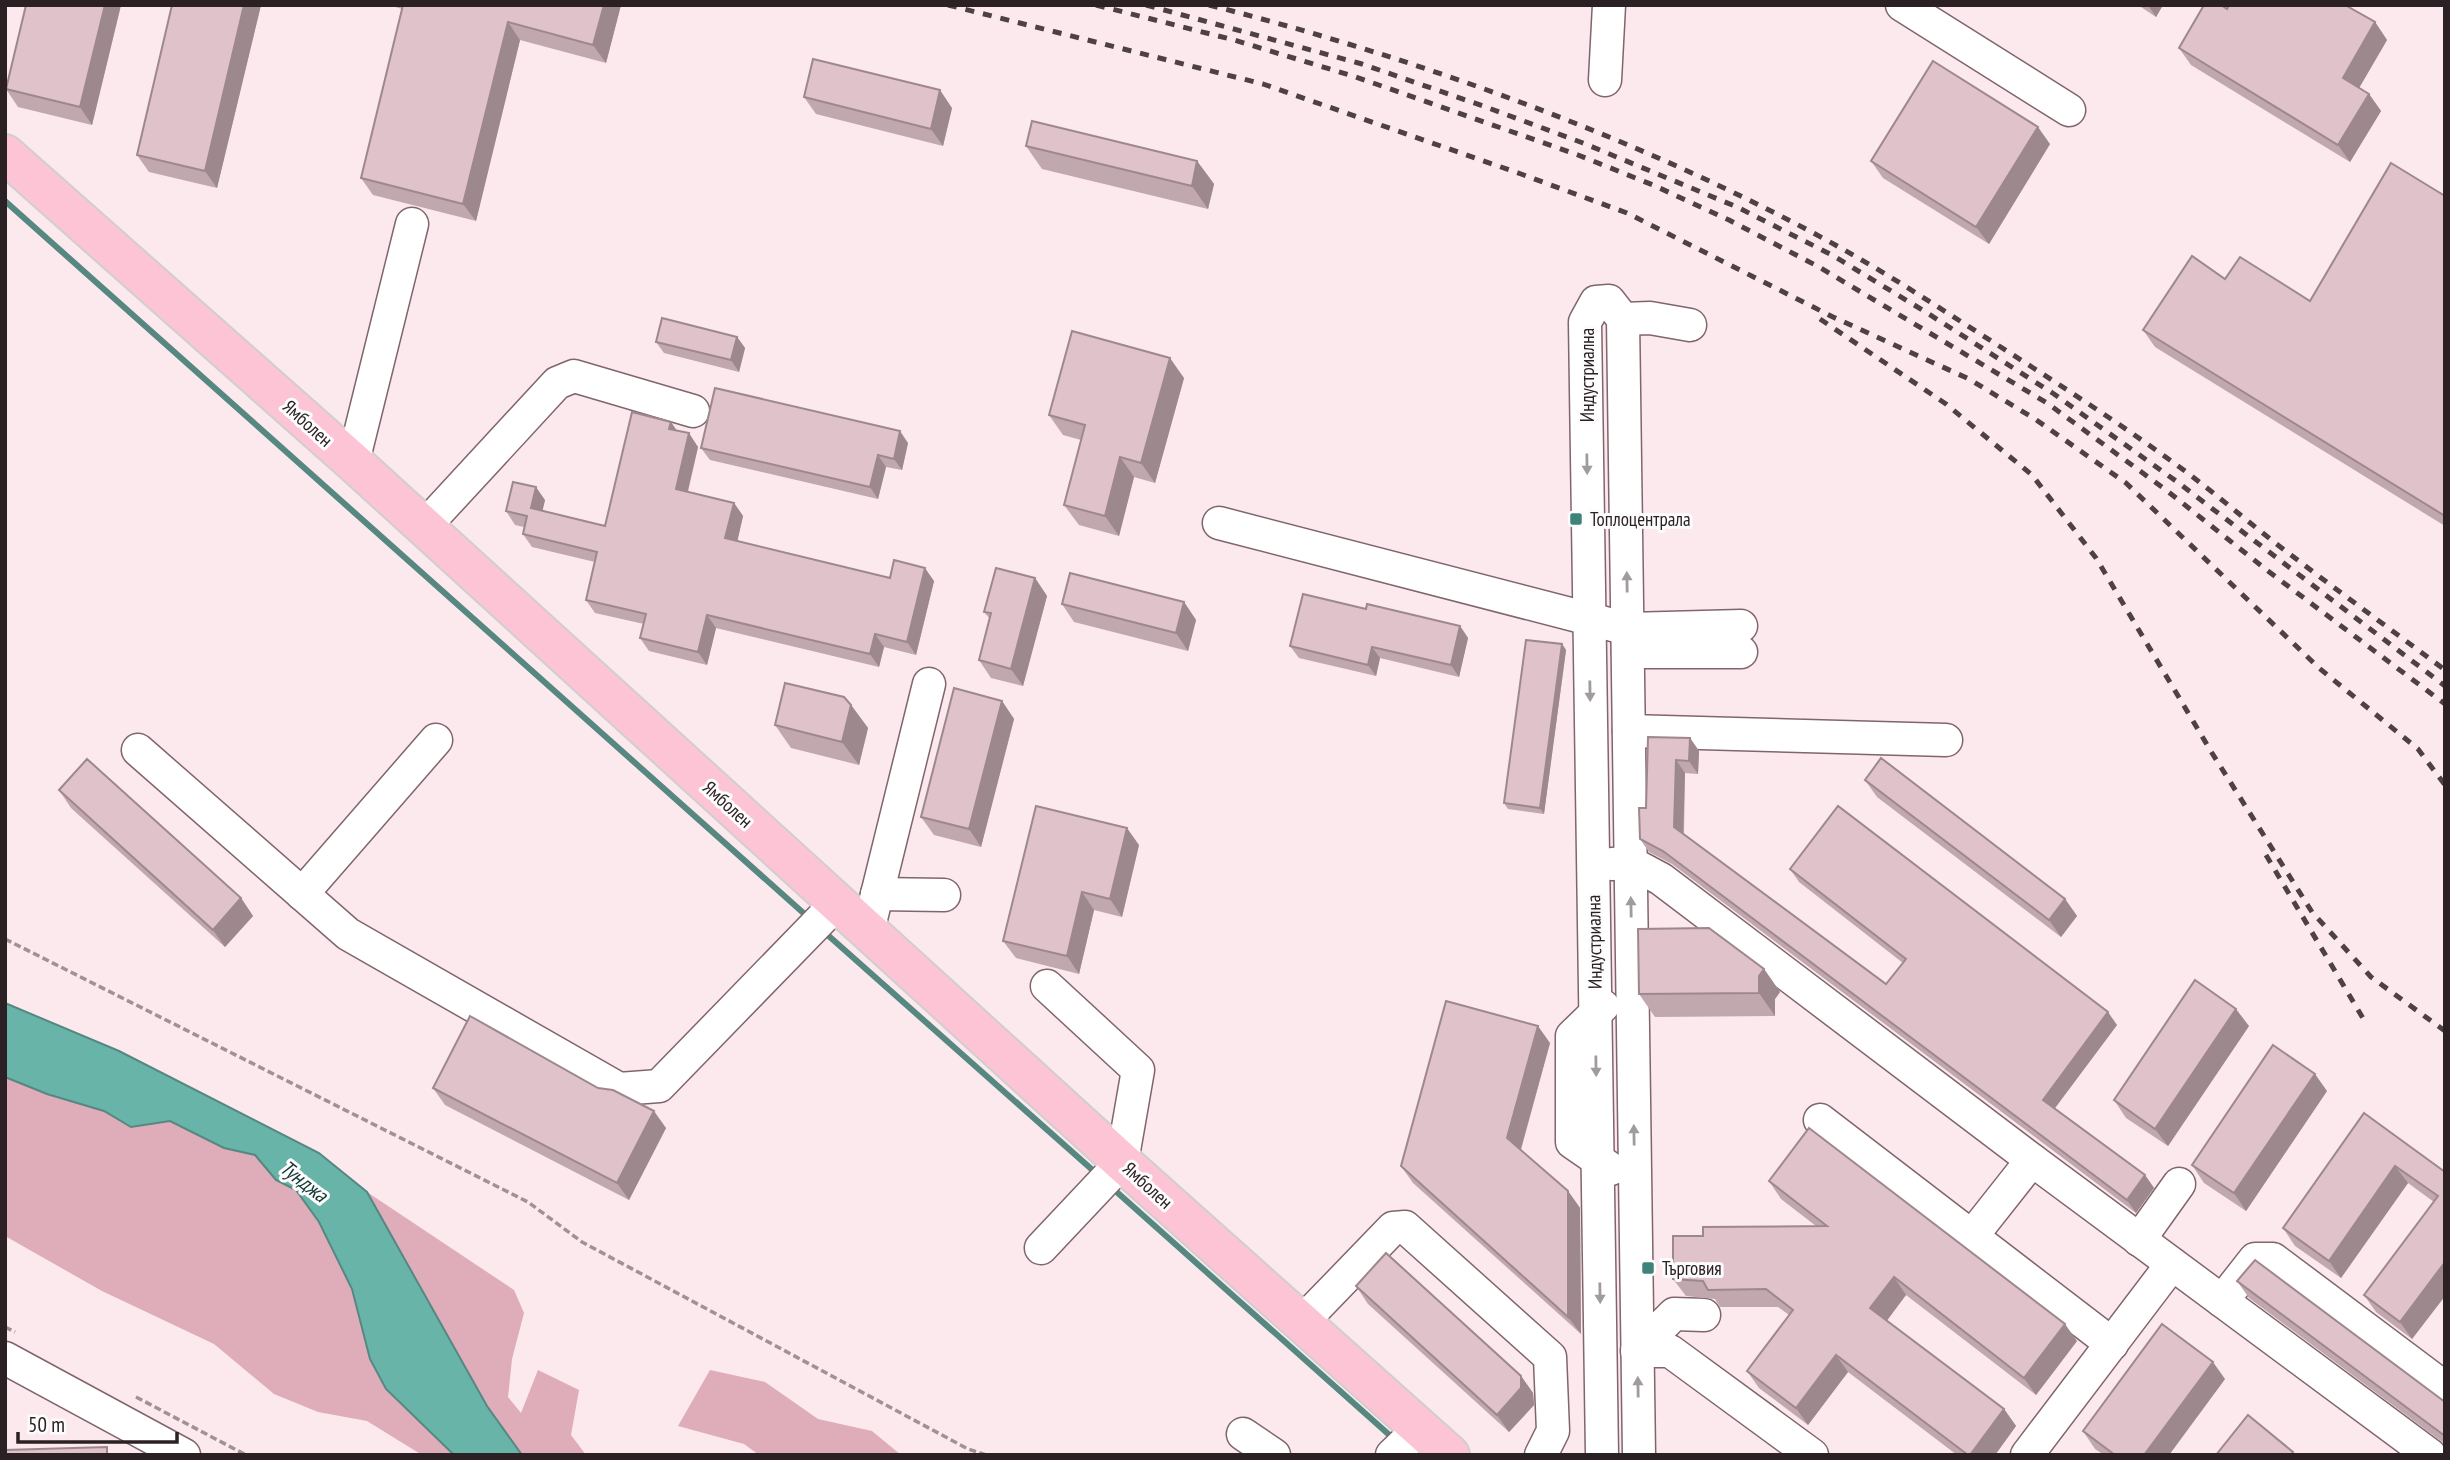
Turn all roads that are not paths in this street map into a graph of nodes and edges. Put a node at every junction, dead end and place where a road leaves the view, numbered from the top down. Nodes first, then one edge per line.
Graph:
1 (1609, 5) edge
2 (1902, 5) edge
3 (1605, 80) dead end
4 (2069, 110) dead end
5 (5, 154) edge
6 (412, 224) dead end
7 (1623, 319) junction
8 (1690, 326) dead end
9 (693, 411) dead end
10 (353, 462) junction
11 (1219, 523) dead end
12 (424, 527) junction
13 (1589, 619) junction
14 (1741, 639) dead end
15 (1628, 641) junction
16 (929, 684) dead end
17 (1629, 731) junction
18 (436, 740) dead end
19 (1946, 740) dead end
20 (138, 750) dead end
21 (1631, 863) junction
22 (1593, 864) junction
23 (302, 894) junction
24 (877, 894) junction
25 (944, 895) dead end
26 (837, 903) junction
27 (868, 931) junction
28 (1632, 978) junction
29 (1047, 986) dead end
30 (1595, 1013) junction
31 (1820, 1120) dead end
32 (1598, 1160) junction
33 (2032, 1160) junction
34 (1122, 1161) junction
35 (2179, 1184) dead end
36 (1635, 1185) junction
37 (1972, 1236) junction
38 (2139, 1240) junction
39 (1041, 1248) dead end
40 (2172, 1264) junction
41 (2222, 1301) junction
42 (1704, 1315) dead end
43 (1302, 1322) junction
44 (2112, 1344) junction
45 (1637, 1351) junction
46 (8, 1363) edge
47 (2445, 1388) edge
48 (1420, 1427) junction
49 (1243, 1434) dead end
50 (184, 1455) edge
51 (1274, 1455) edge
52 (1392, 1455) edge
53 (1450, 1455) edge
54 (1541, 1455) edge
55 (1602, 1455) edge
56 (1639, 1455) edge
57 (1812, 1455) edge
58 (2027, 1455) edge
59 (2430, 1455) edge

1 - 3 street
2 - 4 street
5 - 10 main road, Ямболен
6 - 10 street
7 - 8 street
7 -> 13 street, Индустриална
15 -> 7 street, Индустриална
9 - 12 street
10 - 12 main road, Ямболен
11 - 13 street
12 - 26 main road, Ямболен
13 - 15 street
13 -> 22 street, Индустриална
14 - 15 street
15 - 17 street, Индустриална
16 - 24 street
17 - 19 street
17 - 21 street, Индустриална
18 - 23 street
20 - 23 street
21 - 22 street
28 -> 21 street, Индустриална
21 - 33 street
22 - 30 street, Индустриална
23 - 26 street
24 - 25 street
24 - 27 street
26 - 27 main road, Ямболен
27 - 34 main road, Ямболен
28 - 30 street
36 -> 28 street, Индустриална
29 - 34 street
30 - 32 street, Индустриална
31 - 37 street
32 - 36 street
32 -> 55 street, Индустриална
33 - 37 street
33 - 38 street
34 - 39 street
34 - 43 main road, Ямболен
35 - 38 street
36 - 45 street, Индустриална
37 - 44 street
38 - 40 street
40 - 41 street
40 - 44 street
41 - 47 street
41 - 59 street
42 - 45 street
43 - 48 main road, Ямболен
43 - 54 street
44 - 58 street
56 -> 45 street, Индустриална
45 - 57 street
46 - 50 street
48 - 52 street
48 - 53 main road, Ямболен
49 - 51 street

